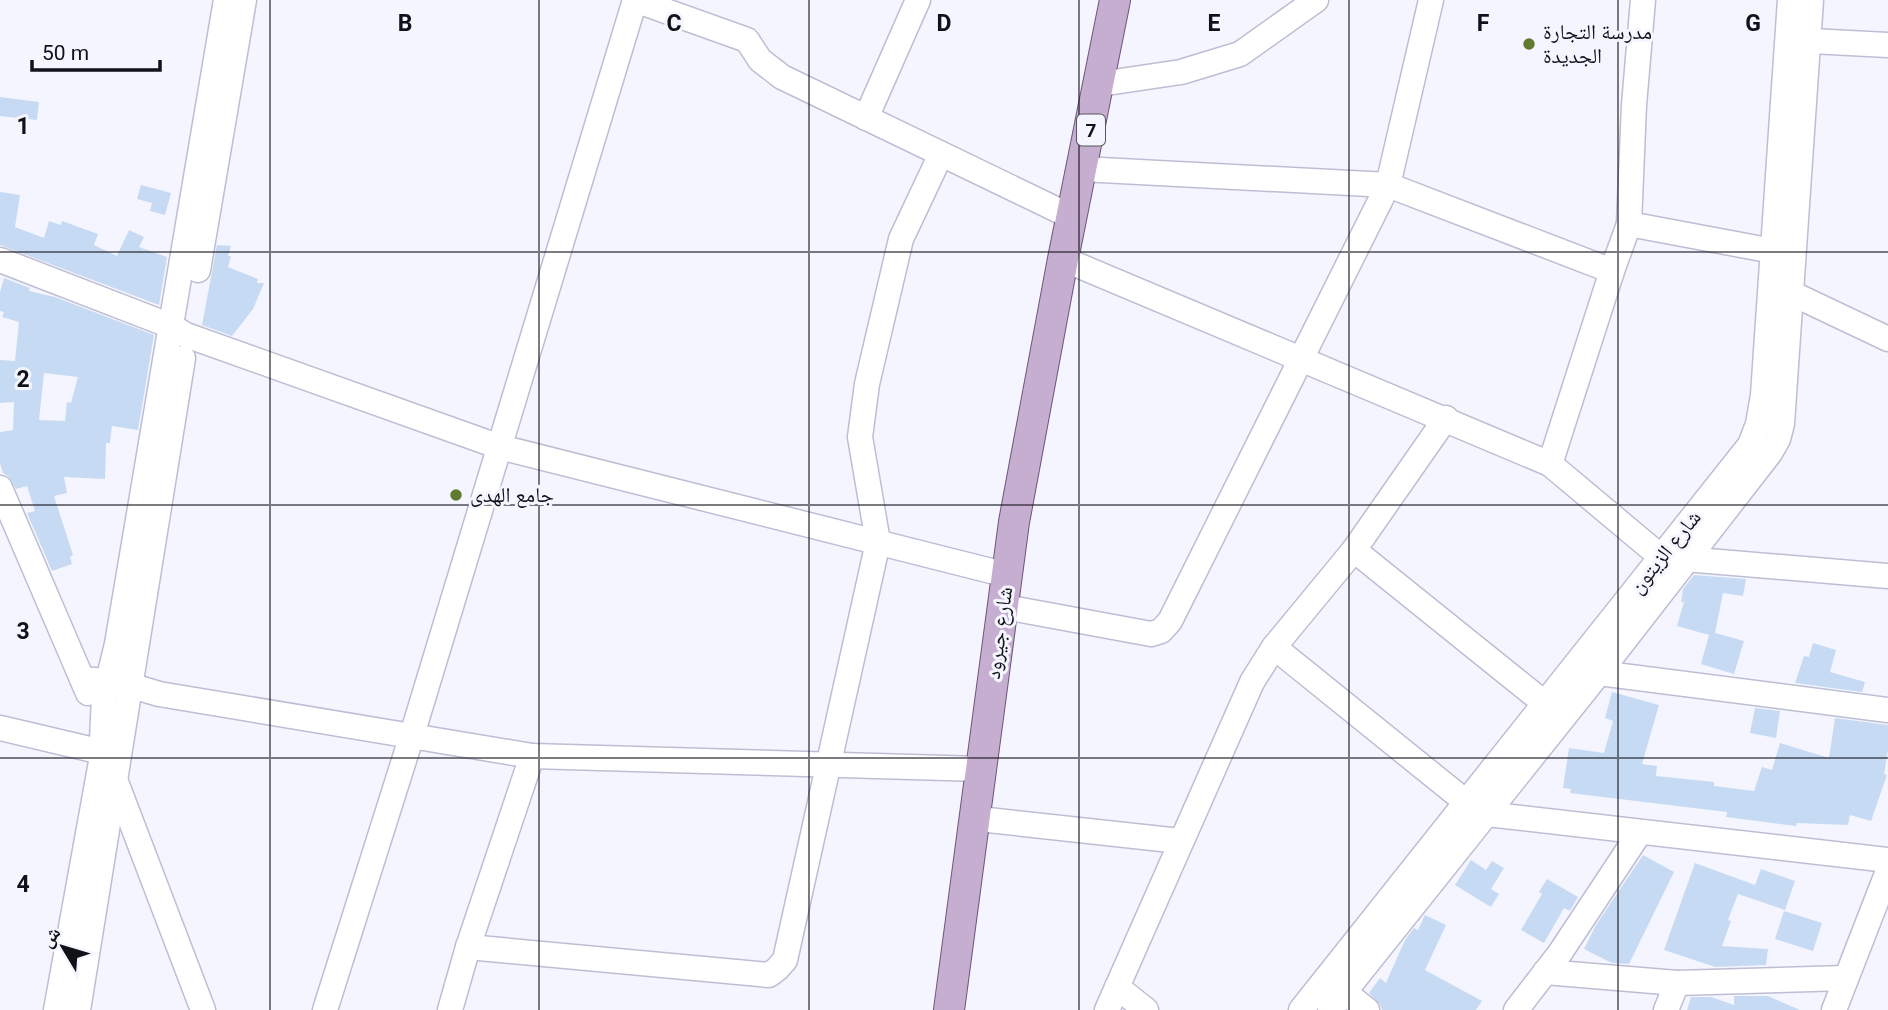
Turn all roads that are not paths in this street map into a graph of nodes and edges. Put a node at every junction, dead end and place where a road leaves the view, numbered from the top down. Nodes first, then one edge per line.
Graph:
1 (226, 0) edge
2 (244, 0) edge
3 (635, 0) edge
4 (918, 0) edge
5 (1115, 0) edge
6 (1316, 0) edge
7 (1431, 0) edge
8 (1643, 0) edge
9 (1790, 0) edge
10 (1811, 0) edge
11 (1798, 40) junction
12 (1888, 45) edge
13 (1100, 84) junction
14 (866, 118) junction
15 (941, 154) junction
16 (1082, 169) junction
17 (1388, 185) junction
18 (1072, 217) junction
19 (1629, 224) junction
20 (1773, 251) junction
21 (1063, 259) junction
22 (0, 260) edge
23 (1612, 271) junction
24 (1791, 293) junction
25 (179, 331) junction
26 (1888, 339) edge
27 (1302, 359) junction
28 (1446, 418) junction
29 (500, 446) junction
30 (1550, 464) junction
31 (0, 488) edge
32 (878, 542) junction
33 (1354, 550) junction
34 (1661, 557) junction
35 (1688, 560) junction
36 (1007, 575) junction
37 (1888, 576) edge
38 (1016, 609) junction
39 (1274, 647) junction
40 (1599, 673) junction
41 (82, 680) junction
42 (118, 683) junction
43 (1544, 702) junction
44 (1888, 710) edge
45 (113, 727) junction
46 (0, 728) edge
47 (412, 735) junction
48 (102, 752) junction
49 (532, 756) junction
50 (826, 766) junction
51 (981, 769) junction
52 (115, 778) junction
53 (1466, 802) junction
54 (1487, 814) junction
55 (988, 820) junction
56 (1640, 832) junction
57 (1180, 841) junction
58 (1888, 860) edge
59 (1888, 872) edge
60 (468, 947) junction
61 (1545, 972) junction
62 (1846, 978) junction
63 (1677, 984) junction
64 (1117, 987) junction
65 (1337, 1001) edge
66 (56, 1010) edge
67 (78, 1010) edge
68 (203, 1010) edge
69 (325, 1010) edge
70 (450, 1010) edge
71 (949, 1010) edge
72 (962, 1010) edge
73 (1107, 1010) edge
74 (1146, 1010) edge
75 (1301, 1010) edge
76 (1367, 1010) edge
77 (1516, 1010) edge
78 (1666, 1010) edge
79 (1834, 1010) edge

1 - 25 street
2 - 25 street
3 - 14 street
3 - 29 street
4 - 14 street
5 - 13 main road, شارع جيرود / 7
6 - 13 street
7 - 17 street
8 - 19 street
9 - 11 street, شارع الزيتون
10 - 11 street, شارع الزيتون
11 - 12 street
11 - 20 street, شارع الزيتون
11 - 24 street, شارع الزيتون
13 - 16 main road, شارع جيرود / 7
14 - 15 street
15 - 18 street
15 - 32 street
16 - 17 street
16 - 18 main road, شارع جيرود / 7
17 - 23 street
17 - 27 street
18 - 21 main road, شارع جيرود / 7
19 - 20 street
19 - 23 street
20 - 34 street, شارع الزيتون
21 - 27 street
21 - 36 main road, شارع جيرود
21 - 38 main road, شارع جيرود
22 - 25 street
23 - 30 street
24 - 26 street
24 - 35 street, شارع الزيتون
25 - 29 street
25 - 42 street
27 - 28 street
27 - 38 street
28 - 30 street
28 - 33 street
29 - 32 street
29 - 47 street
30 - 34 street
31 - 41 street
32 - 36 street
32 - 50 street
33 - 39 street
33 - 43 street
34 - 35 street
34 - 43 street, شارع الزيتون
35 - 37 street
35 - 40 street, شارع الزيتون
36 - 51 main road, شارع جيرود
38 - 55 main road, شارع جيرود
39 - 53 street
39 - 57 street
40 - 44 street
40 - 54 street, شارع الزيتون
41 - 42 street
41 - 45 street
42 - 45 street
42 - 47 street
43 - 53 street, شارع الزيتون
45 - 48 street
45 - 52 street
46 - 48 street
47 - 49 street
47 - 69 street
48 - 66 street
49 - 50 street
49 - 60 street
50 - 51 street
50 - 60 street
51 - 71 main road, شارع جيرود
52 - 67 street
52 - 68 street
53 - 54 street
53 - 75 street, شارع الزيتون
54 - 56 street
54 - 65 street, شارع الزيتون
55 - 57 street
55 - 72 main road, شارع جيرود
56 - 58 street
56 - 61 street
57 - 64 street
59 - 62 street
60 - 70 street
61 - 63 street
61 - 77 street
62 - 63 street
62 - 79 street
63 - 78 street
64 - 73 street
64 - 74 street
65 - 76 street

